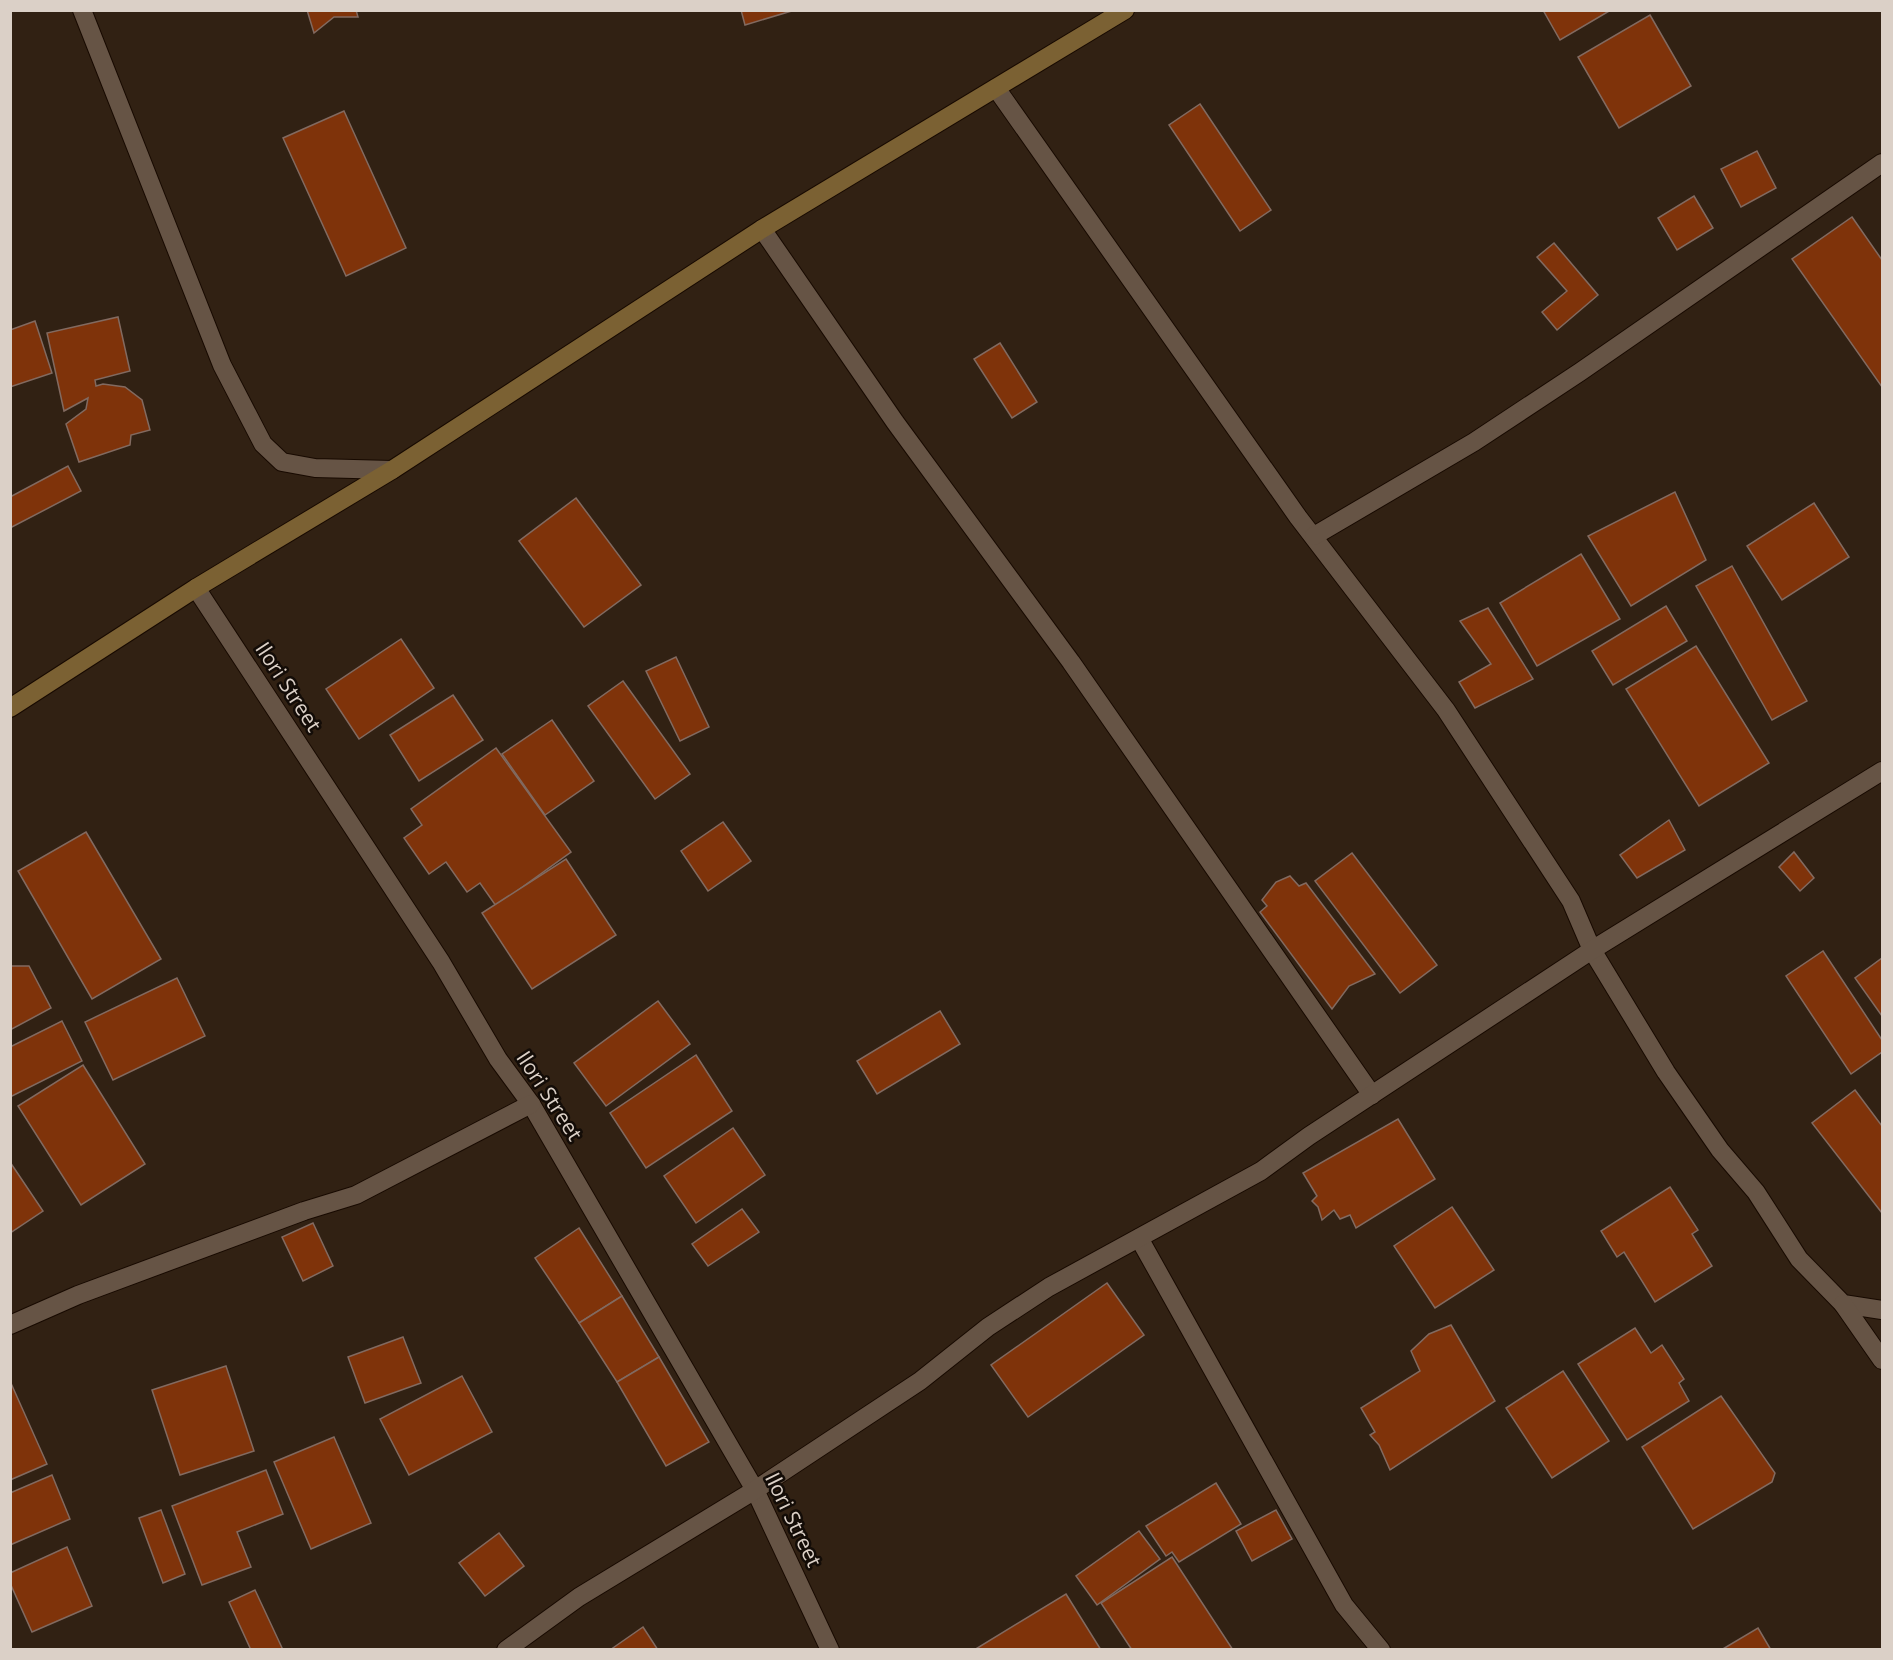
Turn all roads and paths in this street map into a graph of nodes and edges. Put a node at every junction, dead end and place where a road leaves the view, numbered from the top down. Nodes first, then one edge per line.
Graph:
1 (82, 10) edge
2 (1125, 10) edge
3 (996, 88) junction
4 (1882, 163) edge
5 (762, 229) junction
6 (392, 470) junction
7 (1314, 536) junction
8 (196, 588) junction
9 (10, 708) edge
10 (1882, 771) edge
11 (1592, 950) junction
12 (1372, 1095) junction
13 (531, 1104) junction
14 (1139, 1238) junction
15 (1842, 1304) junction
16 (1882, 1310) edge
17 (10, 1325) edge
18 (1882, 1360) edge
19 (755, 1490) junction
20 (506, 1650) edge
21 (830, 1650) edge
22 (1381, 1650) edge

1 - 6 street
2 - 3 main road
3 - 5 main road
3 - 7 street
4 - 7 street
5 - 6 main road
5 - 12 street
6 - 8 main road
7 - 11 street
8 - 9 main road
8 - 13 street, Ilori Street
10 - 11 street
11 - 12 street
11 - 15 street
12 - 14 street
13 - 17 street
13 - 19 street, Ilori Street
14 - 19 street
14 - 22 street
15 - 16 street
15 - 18 street
19 - 20 street
19 - 21 street, Ilori Street

